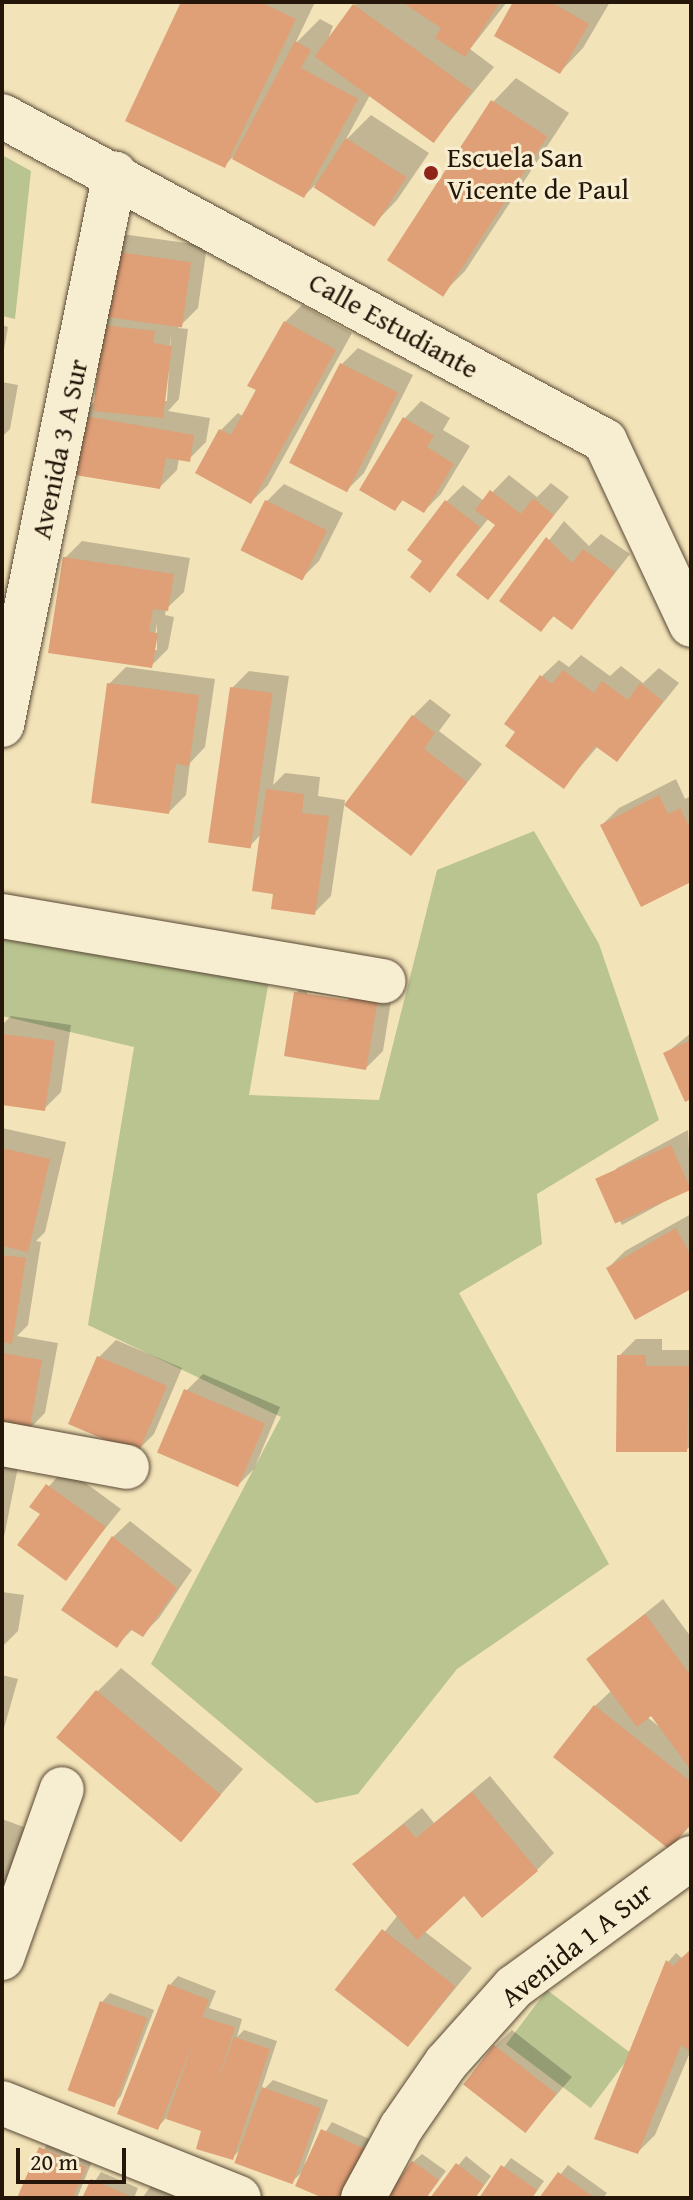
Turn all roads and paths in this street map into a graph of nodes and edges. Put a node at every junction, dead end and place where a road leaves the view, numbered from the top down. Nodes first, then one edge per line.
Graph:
1 (2, 116) edge
2 (115, 173) junction
3 (691, 625) edge
4 (2, 725) edge
5 (2, 916) edge
6 (383, 981) dead end
7 (2, 1444) edge
8 (127, 1467) dead end
9 (62, 1789) dead end
10 (691, 1858) edge
11 (2, 1958) edge
12 (2, 2103) edge
13 (239, 2198) edge
14 (363, 2198) edge

1 - 2 street, Calle Estudiante
2 - 3 street, Calle Estudiante
2 - 4 street, Avenida 3 A Sur
5 - 6 street
7 - 8 street
9 - 11 street
10 - 14 street, Avenida 1 A Sur
12 - 13 street

